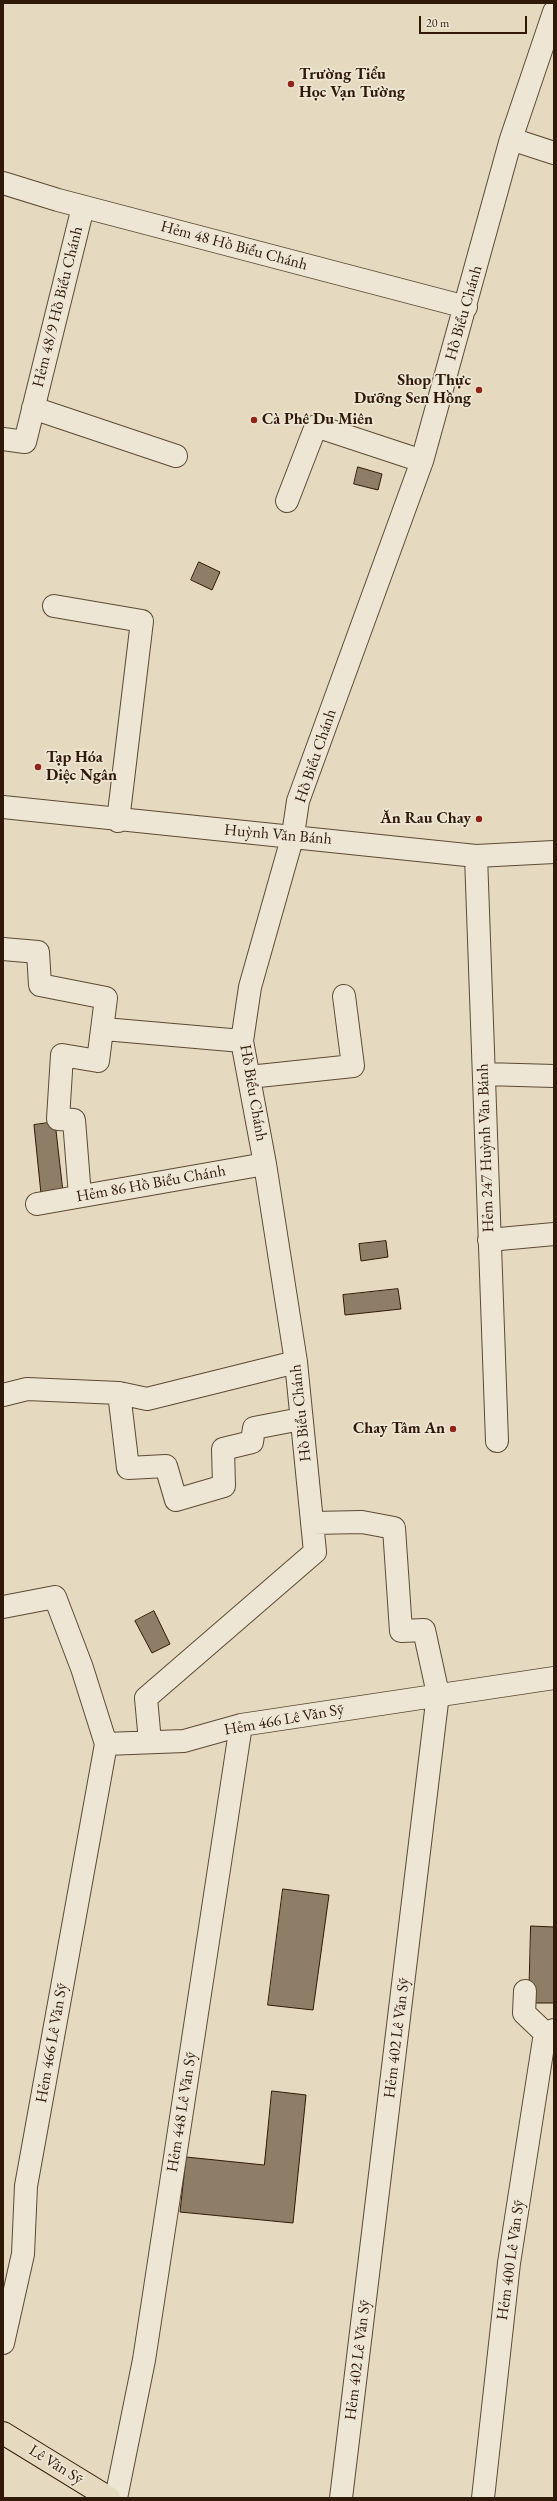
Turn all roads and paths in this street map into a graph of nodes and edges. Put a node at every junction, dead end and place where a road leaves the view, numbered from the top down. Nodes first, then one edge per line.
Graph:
1 (554, 12) edge
2 (511, 139) junction
3 (554, 153) edge
4 (3, 184) edge
5 (83, 207) junction
6 (466, 307) junction
7 (33, 408) junction
8 (3, 439) edge
9 (176, 456) dead end
10 (422, 461) junction
11 (287, 501) dead end
12 (54, 606) dead end
13 (3, 807) edge
14 (118, 820) junction
15 (293, 835) junction
16 (554, 852) edge
17 (476, 856) junction
18 (3, 949) edge
19 (344, 996) dead end
20 (104, 1029) junction
21 (242, 1041) junction
22 (484, 1074) junction
23 (554, 1076) edge
24 (249, 1077) junction
25 (265, 1164) junction
26 (80, 1196) junction
27 (37, 1204) dead end
28 (554, 1234) edge
29 (489, 1240) junction
30 (296, 1362) junction
31 (119, 1393) junction
32 (3, 1395) edge
33 (301, 1419) junction
34 (496, 1441) dead end
35 (312, 1523) junction
36 (3, 1607) edge
37 (554, 1678) edge
38 (438, 1694) junction
39 (241, 1725) junction
40 (150, 1742) junction
41 (106, 1744) junction
42 (525, 1991) dead end
43 (549, 2032) edge
44 (3, 2343) edge
45 (3, 2433) edge
46 (109, 2498) edge
47 (116, 2498) edge
48 (341, 2498) edge
49 (483, 2498) edge

1 - 2 street, Hồ Biểu Chánh
2 - 3 street
2 - 6 street, Hồ Biểu Chánh
4 - 5 street, Hẻm 48 Hồ Biểu Chánh
5 - 6 street, Hẻm 48 Hồ Biểu Chánh
5 - 7 street, Hẻm 48/9 Hồ Biểu Chánh
6 - 10 street, Hồ Biểu Chánh
7 - 8 street, Hẻm 48/9 Hồ Biểu Chánh
7 - 9 street, Hẻm 48/9 Hồ Biểu Chánh
10 - 11 street
10 - 15 street, Hồ Biểu Chánh
12 - 14 street
13 - 14 street, Huỳnh Văn Bánh
14 - 15 street, Huỳnh Văn Bánh
15 - 17 street, Huỳnh Văn Bánh
15 - 21 street, Hồ Biểu Chánh
16 - 17 street, Huỳnh Văn Bánh
17 - 22 street, Hẻm 247 Huỳnh Văn Bánh
18 - 20 street
19 - 24 street
20 - 21 street
20 - 26 street
21 - 24 street, Hồ Biểu Chánh
22 - 23 street
22 - 29 street, Hẻm 247 Huỳnh Văn Bánh
24 - 25 street, Hồ Biểu Chánh
25 - 26 street, Hẻm 86 Hồ Biểu Chánh
25 - 30 street, Hồ Biểu Chánh
26 - 27 street, Hẻm 86 Hồ Biểu Chánh
28 - 29 street
29 - 34 street, Hẻm 247 Huỳnh Văn Bánh
30 - 31 street
30 - 33 street, Hồ Biểu Chánh
31 - 32 street
31 - 33 street
33 - 35 street, Hồ Biểu Chánh
35 - 38 street, Hẻm 402 Lê Văn Sỹ
35 - 40 street, Hồ Biểu Chánh
36 - 41 street, Hẻm 466 Lê Văn Sỹ
37 - 38 street
38 - 39 street, Hẻm 466 Lê Văn Sỹ
38 - 48 street, Hẻm 402 Lê Văn Sỹ
39 - 40 street, Hẻm 466 Lê Văn Sỹ
39 - 47 street, Hẻm 448 Lê Văn Sỹ
40 - 41 street, Hẻm 466 Lê Văn Sỹ
41 - 44 street, Hẻm 466 Lê Văn Sỹ
42 - 43 street
43 - 49 street, Hẻm 400 Lê Văn Sỹ
45 - 46 main road, Lê Văn Sỹ

